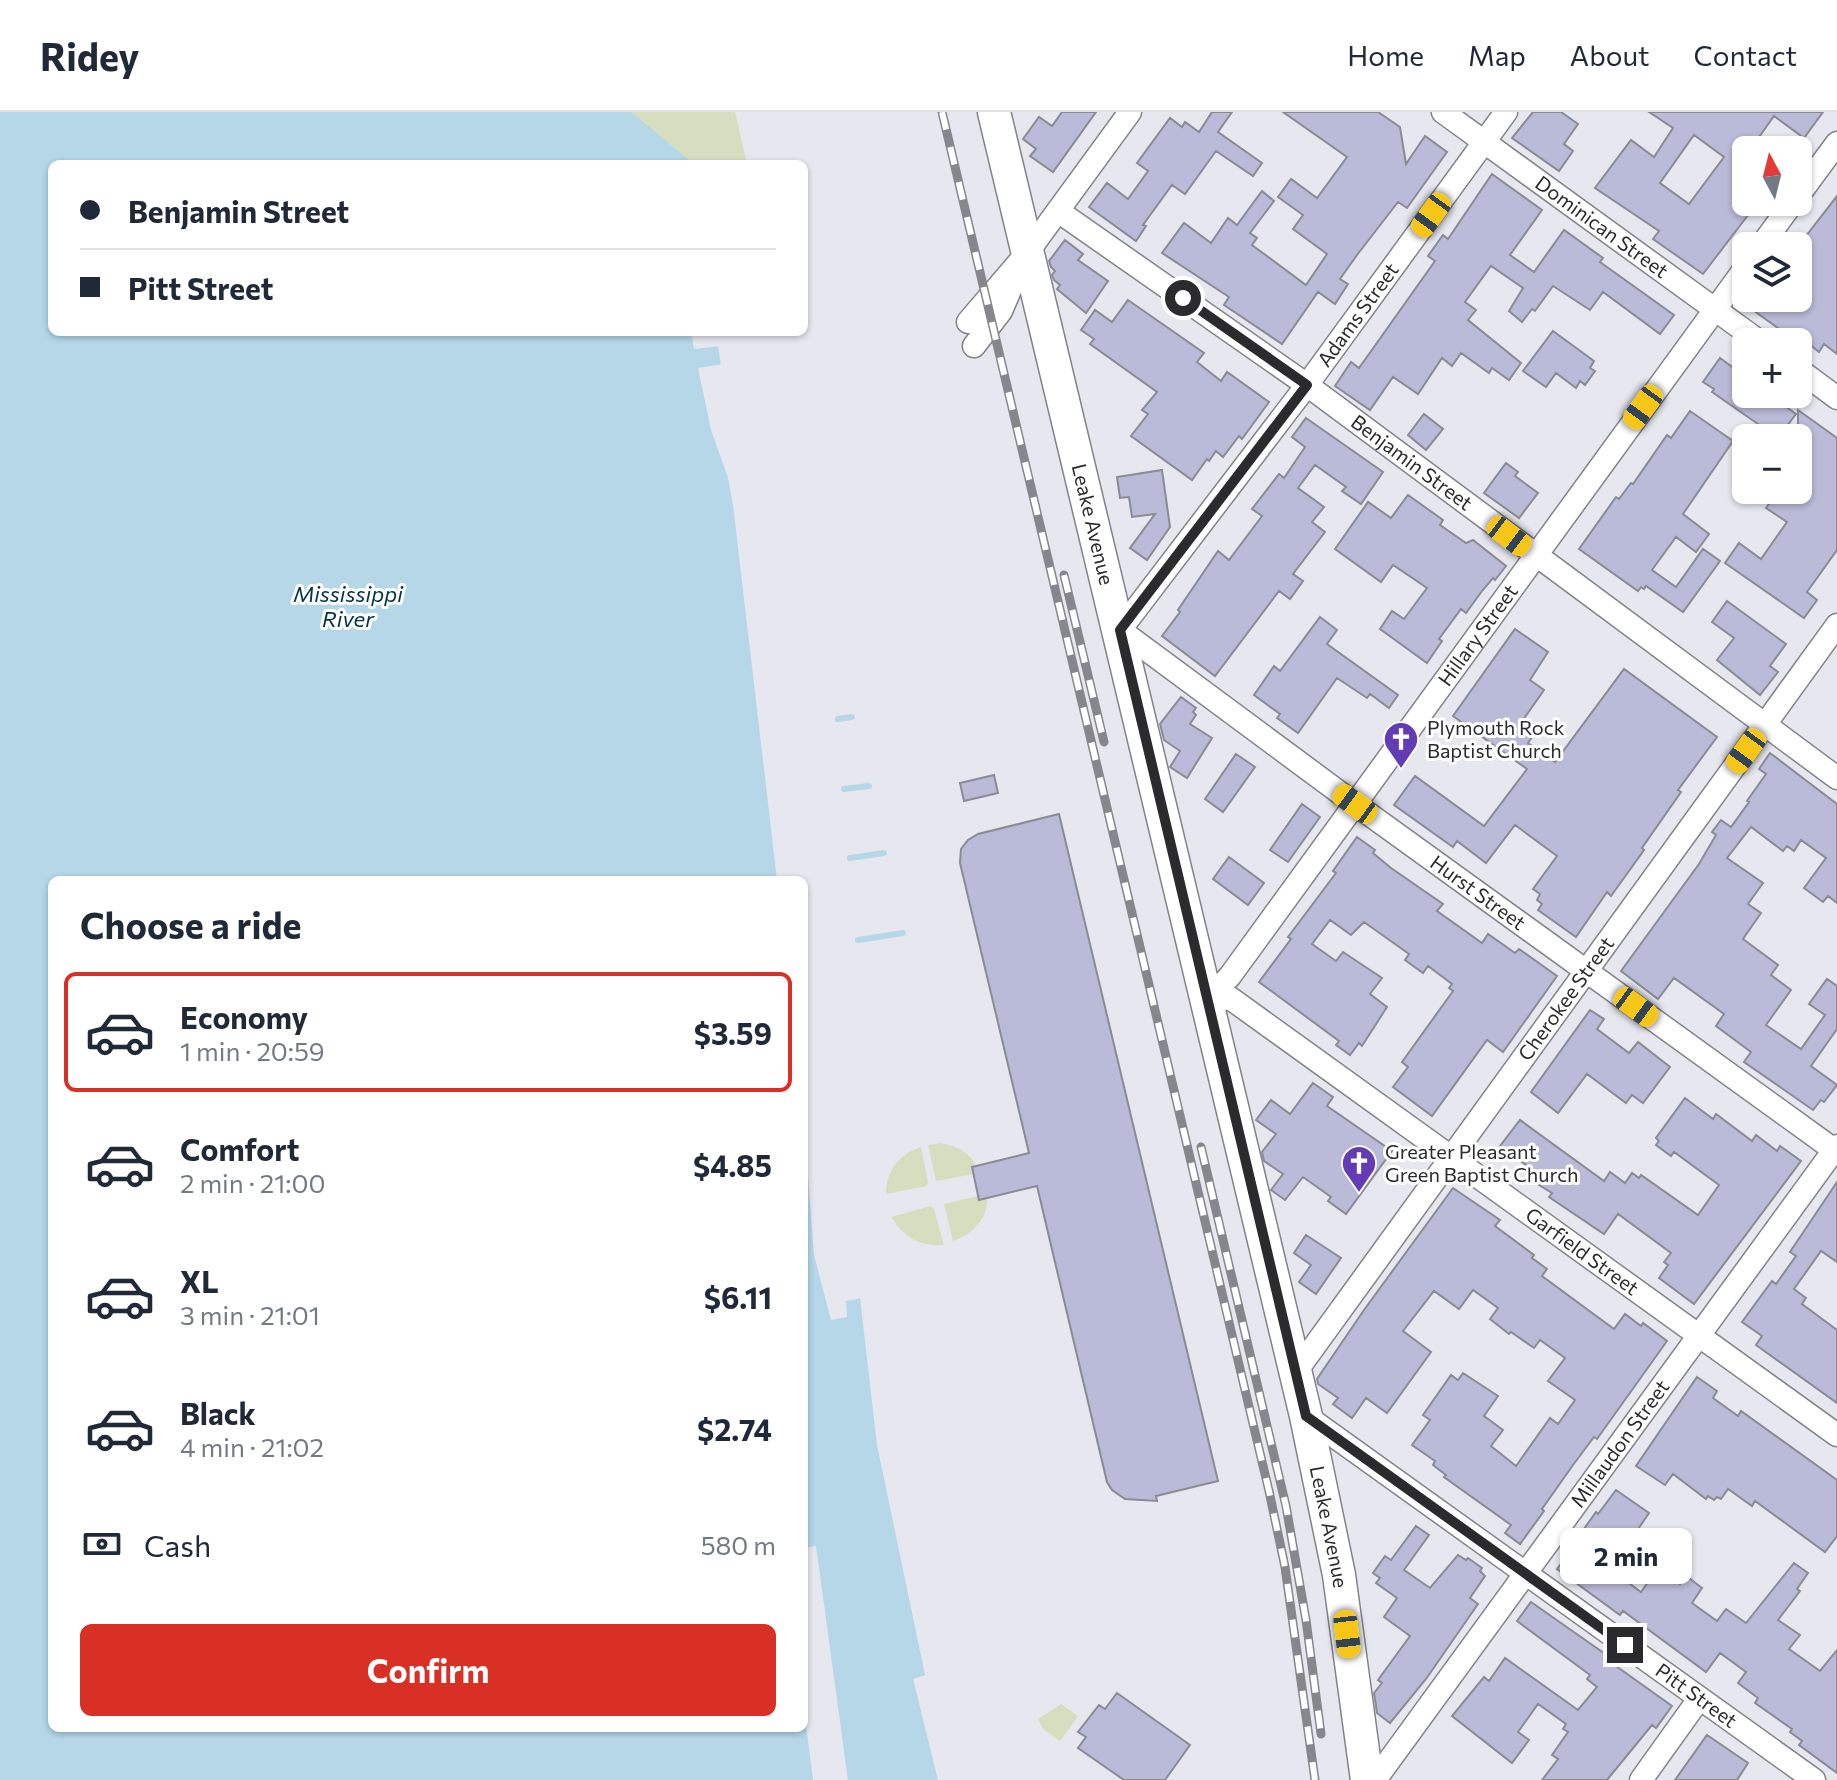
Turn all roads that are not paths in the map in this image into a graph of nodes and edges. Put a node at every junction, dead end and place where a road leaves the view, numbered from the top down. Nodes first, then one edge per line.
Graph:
1 (994, 112) edge
2 (1130, 112) edge
3 (1443, 112) edge
4 (1506, 112) edge
5 (1484, 142) junction
6 (1837, 143) edge
7 (1812, 177) edge
8 (1058, 211) junction
9 (1027, 253) junction
10 (1732, 286) edge
11 (1715, 309) junction
12 (968, 322) dead end
13 (1741, 328) edge
14 (974, 346) dead end
15 (1812, 379) edge
16 (1307, 385) junction
17 (1837, 398) edge
18 (1534, 555) junction
19 (1837, 625) edge
20 (1120, 630) junction
21 (1764, 726) junction
22 (1837, 778) edge
23 (1355, 804) junction
24 (1586, 971) junction
25 (1206, 1001) junction
26 (1836, 1149) edge
27 (1451, 1157) junction
28 (1698, 1336) junction
29 (1295, 1373) junction
30 (1306, 1416) junction
31 (1837, 1435) edge
32 (1526, 1573) junction
33 (1699, 1699) junction
34 (1367, 1780) edge
35 (1375, 1780) edge
36 (1641, 1780) edge
37 (1814, 1780) edge

1 - 9 street, Leake Avenue
2 - 8 street
3 - 5 street, Dominican Street
4 - 5 street, Adams Street
5 - 11 street, Dominican Street
5 - 16 street, Adams Street
6 - 7 street
8 - 9 street
8 - 16 street, Benjamin Street
9 - 12 street
9 - 14 street
9 - 20 street, Leake Avenue
10 - 11 street, Hillary Street
11 - 13 street, Dominican Street
11 - 18 street, Hillary Street
15 - 17 street
16 - 18 street, Benjamin Street
16 - 20 street, Adams Street
18 - 21 street, Benjamin Street
18 - 23 street, Hillary Street
19 - 21 street, Cherokee Street
20 - 23 street, Hurst Street
20 - 25 street, Leake Avenue
21 - 22 street, Benjamin Street
21 - 24 street, Cherokee Street
23 - 24 street, Hurst Street
23 - 25 street, Hillary Street
24 - 26 street, Hurst Street
24 - 27 street, Cherokee Street
25 - 27 street, Garfield Street
25 - 29 street, Leake Avenue
26 - 28 street, Millaudon Street
27 - 28 street, Garfield Street
27 - 29 street, Cherokee Street
28 - 31 street, Garfield Street
28 - 32 street, Millaudon Street
29 - 30 street, Leake Avenue
30 - 32 street, Pitt Street
30 - 34 street, Leake Avenue
32 - 33 street, Pitt Street
32 - 35 street, Millaudon Street
33 - 36 street
33 - 37 street, Pitt Street

